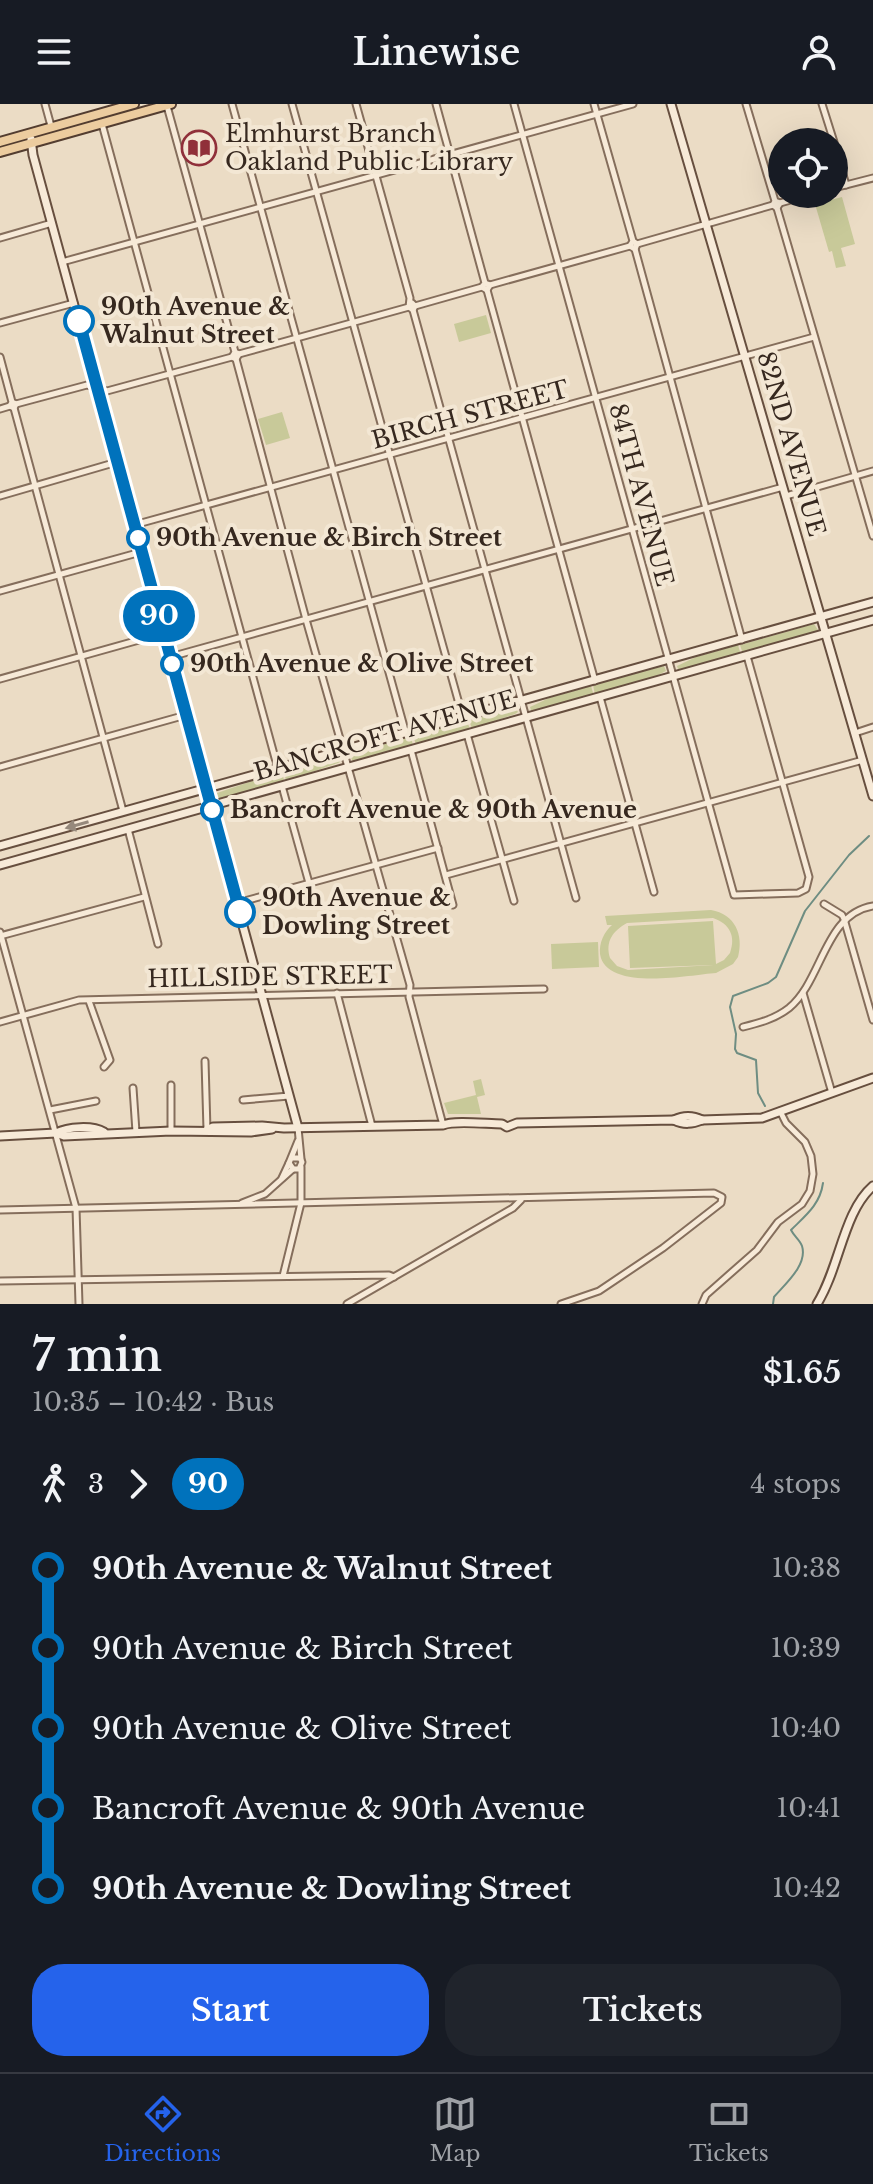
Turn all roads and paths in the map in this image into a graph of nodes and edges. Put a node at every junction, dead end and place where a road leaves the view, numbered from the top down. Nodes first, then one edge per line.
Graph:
1 (45, 104) edge
2 (134, 104) edge
3 (169, 104) edge
4 (232, 104) edge
5 (292, 104) edge
6 (356, 104) edge
7 (436, 104) edge
8 (514, 104) edge
9 (594, 104) edge
10 (633, 104) edge
11 (671, 104) edge
12 (746, 104) edge
13 (822, 104) edge
14 (114, 106) edge
15 (596, 115) junction
16 (102, 123) junction
17 (51, 126) junction
18 (829, 128) edge
19 (30, 133) junction
20 (522, 135) junction
21 (0, 142) edge
22 (31, 143) junction
23 (0, 152) edge
24 (449, 156) junction
25 (375, 176) junction
26 (768, 177) edge
27 (873, 178) edge
28 (848, 184) edge
29 (316, 192) junction
30 (768, 206) edge
31 (260, 208) junction
32 (777, 208) edge
33 (52, 223) junction
34 (199, 225) junction
35 (706, 225) junction
36 (0, 238) edge
37 (133, 244) junction
38 (633, 245) junction
39 (62, 262) junction
40 (560, 266) junction
41 (486, 286) junction
42 (74, 303) junction
43 (412, 306) junction
44 (0, 323) edge
45 (354, 323) junction
46 (814, 337) junction
47 (297, 339) junction
48 (236, 356) junction
49 (745, 356) junction
50 (0, 357) edge
51 (170, 374) junction
52 (670, 378) junction
53 (97, 388) junction
54 (596, 399) junction
55 (13, 405) junction
56 (0, 409) edge
57 (522, 419) junction
58 (449, 439) junction
59 (390, 456) junction
60 (117, 462) junction
61 (873, 471) edge
62 (333, 472) junction
63 (856, 476) junction
64 (34, 485) junction
65 (783, 487) junction
66 (270, 488) junction
67 (0, 496) edge
68 (786, 496) junction
69 (205, 507) junction
70 (707, 509) junction
71 (134, 525) junction
72 (632, 529) junction
73 (873, 536) edge
74 (559, 549) junction
75 (141, 552) junction
76 (486, 571) junction
77 (59, 573) junction
78 (426, 587) junction
79 (0, 591) edge
80 (873, 602) edge
81 (369, 603) junction
82 (821, 619) junction
83 (873, 620) edge
84 (307, 621) junction
85 (164, 633) junction
86 (826, 634) junction
87 (241, 639) junction
88 (742, 640) junction
89 (81, 656) junction
90 (747, 656) junction
91 (170, 657) junction
92 (669, 661) junction
93 (673, 676) junction
94 (0, 679) edge
95 (595, 681) junction
96 (600, 697) junction
97 (521, 702) junction
98 (186, 715) junction
99 (526, 717) junction
100 (463, 718) junction
101 (873, 727) edge
102 (855, 733) junction
103 (406, 734) junction
104 (467, 734) junction
105 (103, 737) junction
106 (410, 749) junction
107 (343, 751) junction
108 (863, 760) junction
109 (0, 767) edge
110 (347, 767) junction
111 (278, 769) junction
112 (782, 782) junction
113 (282, 785) junction
114 (206, 789) junction
115 (873, 796) edge
116 (708, 803) junction
117 (211, 805) junction
118 (124, 812) junction
119 (635, 824) junction
120 (128, 828) junction
121 (561, 843) junction
122 (0, 846) edge
123 (438, 848) junction
124 (502, 860) junction
125 (0, 865) edge
126 (376, 865) junction
127 (446, 875) junction
128 (309, 883) junction
129 (654, 892) dead end
130 (144, 897) junction
131 (576, 898) dead end
132 (514, 901) dead end
133 (237, 903) junction
134 (824, 904) dead end
135 (453, 905) dead end
136 (873, 906) edge
137 (844, 919) junction
138 (0, 935) edge
139 (158, 944) dead end
140 (544, 989) dead end
141 (410, 992) junction
142 (803, 992) junction
143 (337, 993) junction
144 (262, 995) junction
145 (89, 1001) junction
146 (24, 1016) junction
147 (873, 1020) edge
148 (0, 1022) edge
149 (743, 1027) dead end
150 (205, 1061) dead end
151 (104, 1067) dead end
152 (873, 1078) edge
153 (171, 1085) dead end
154 (133, 1088) dead end
155 (832, 1093) junction
156 (289, 1096) junction
157 (243, 1100) dead end
158 (96, 1101) dead end
159 (50, 1110) junction
160 (780, 1111) junction
161 (443, 1125) junction
162 (372, 1126) junction
163 (298, 1128) junction
164 (207, 1130) junction
165 (171, 1131) junction
166 (136, 1132) junction
167 (56, 1133) junction
168 (0, 1136) edge
169 (298, 1141) junction
170 (290, 1160) junction
171 (301, 1164) junction
172 (293, 1169) junction
173 (282, 1178) junction
174 (873, 1186) edge
175 (265, 1194) junction
176 (522, 1199) junction
177 (241, 1203) junction
178 (268, 1203) junction
179 (301, 1203) junction
180 (76, 1208) junction
181 (0, 1210) edge
182 (283, 1276) junction
183 (394, 1277) junction
184 (79, 1280) junction
185 (0, 1281) edge
186 (79, 1304) edge
187 (347, 1304) edge
188 (561, 1304) edge
189 (702, 1304) edge
190 (817, 1304) edge

1 - 17 street
2 - 14 main road
3 - 16 main road
3 - 34 street
4 - 31 street
5 - 29 street
6 - 25 street
7 - 24 street
8 - 20 street, 84TH AVENUE
9 - 15 street
10 - 15 street
11 - 35 main road, 82ND AVENUE
12 - 26 street
13 - 18 street
14 - 17 main road
15 - 20 street
15 - 38 street
16 - 22 main road
16 - 37 street
17 - 19 main road
19 - 21 main road
19 - 22 main road
20 - 24 street
20 - 40 street, 84TH AVENUE
22 - 23 main road
22 - 33 main road
24 - 25 street
24 - 41 street
25 - 29 street
25 - 43 street
27 - 28 street
29 - 31 street
29 - 45 street
30 - 35 street
31 - 34 street
31 - 47 street
32 - 46 street
33 - 36 street
33 - 39 main road
34 - 37 street
34 - 48 street
35 - 38 street
35 - 49 main road, 82ND AVENUE
37 - 39 street
37 - 51 street
38 - 40 street
38 - 52 street
39 - 42 main road
40 - 41 street
40 - 54 street, 84TH AVENUE
41 - 43 street
41 - 57 street
42 - 44 street
42 - 53 main road
43 - 45 street
43 - 58 street
45 - 47 street
45 - 59 street
46 - 49 street, BIRCH STREET
46 - 63 street
47 - 48 street
47 - 62 street
48 - 51 street
48 - 66 street
49 - 52 street, BIRCH STREET
49 - 65 main road, 82ND AVENUE
50 - 55 street
51 - 53 street
51 - 69 street
52 - 54 street, BIRCH STREET
52 - 70 street
53 - 55 street
53 - 60 main road
54 - 57 street, BIRCH STREET
54 - 72 street, 84TH AVENUE
55 - 56 street
55 - 64 street
57 - 58 street, BIRCH STREET
57 - 74 street
58 - 59 street, BIRCH STREET
58 - 76 street
59 - 62 street, BIRCH STREET
59 - 78 street
60 - 64 street
60 - 71 main road
61 - 63 street
62 - 66 street, BIRCH STREET
62 - 81 street
63 - 68 street
63 - 73 street
64 - 67 street
64 - 77 street
65 - 68 main road, 82ND AVENUE
65 - 70 street
66 - 69 street, BIRCH STREET
66 - 84 street
68 - 82 main road, 82ND AVENUE
69 - 71 street, BIRCH STREET
69 - 87 street
70 - 72 street
70 - 88 street
71 - 75 main road
72 - 74 street
72 - 92 street, 84TH AVENUE
74 - 76 street
74 - 95 street
75 - 77 street
75 - 85 main road
76 - 78 street
76 - 97 street
77 - 79 street
77 - 89 street
78 - 81 street
78 - 100 street
80 - 82 main road, BANCROFT AVENUE
81 - 84 street
81 - 103 street
82 - 86 main road, 82ND AVENUE
82 - 88 main road, BANCROFT AVENUE
83 - 86 main road, BANCROFT AVENUE
84 - 87 street
84 - 107 street
85 - 89 street
85 - 91 main road
86 - 90 main road, BANCROFT AVENUE
86 - 102 main road, 82ND AVENUE
87 - 91 street
87 - 111 street
88 - 92 main road, BANCROFT AVENUE
89 - 94 street
89 - 105 street
90 - 93 main road, BANCROFT AVENUE
90 - 112 street
91 - 98 main road
92 - 93 street, 84TH AVENUE
92 - 95 main road, BANCROFT AVENUE
93 - 96 main road, BANCROFT AVENUE
93 - 116 street, 84TH AVENUE
95 - 97 main road, BANCROFT AVENUE
96 - 99 main road, BANCROFT AVENUE
96 - 119 street
97 - 99 street
97 - 100 main road, BANCROFT AVENUE
98 - 105 street
98 - 114 main road
99 - 104 main road, BANCROFT AVENUE
99 - 121 street
100 - 103 main road, BANCROFT AVENUE
101 - 102 street
102 - 108 main road, 82ND AVENUE
103 - 107 main road, BANCROFT AVENUE
104 - 106 main road, BANCROFT AVENUE
104 - 124 street
105 - 109 street
105 - 118 street
106 - 110 main road, BANCROFT AVENUE
106 - 123 street
107 - 110 street
107 - 111 main road, BANCROFT AVENUE
108 - 112 street
108 - 115 main road, 82ND AVENUE
110 - 113 main road, BANCROFT AVENUE
110 - 126 street
111 - 114 main road, BANCROFT AVENUE
112 - 116 street
112 - 116 street, 84TH AVENUE
113 - 117 main road, BANCROFT AVENUE
113 - 128 street
114 - 117 main road
114 - 118 main road, BANCROFT AVENUE
116 - 119 street
117 - 120 main road, BANCROFT AVENUE
117 - 133 main road
118 -> 122 main road, BANCROFT AVENUE
119 - 121 street
119 - 129 street
120 - 125 main road, BANCROFT AVENUE
120 - 130 street
121 - 124 street
121 - 131 street
123 - 126 street
123 - 127 street
124 - 127 street
124 - 132 street
126 - 128 street
126 - 141 street
127 - 135 street
128 - 133 street
130 - 138 street
130 - 139 street
133 - 144 main road
134 - 137 street
136 - 137 street
137 - 142 street
137 - 147 street
138 - 146 street
140 - 141 street, HILLSIDE STREET
141 - 143 street, HILLSIDE STREET
141 - 161 street
142 - 149 street
142 - 155 street
143 - 144 street, HILLSIDE STREET
143 - 162 street
144 - 145 street, HILLSIDE STREET
144 - 156 main road
145 - 146 street, HILLSIDE STREET
145 - 151 street
146 - 148 street, HILLSIDE STREET
146 - 159 street
150 - 164 street
152 - 155 main road
153 - 165 street
154 - 166 street
155 - 160 main road
156 - 157 street
156 - 163 main road
158 - 159 street
159 - 167 street
160 - 161 main road
160 - 189 street
161 - 162 main road
162 - 163 main road
163 - 164 main road
163 - 169 street
164 - 165 main road
165 - 166 main road
166 - 167 main road
167 - 168 main road
167 - 180 street
169 - 170 street
169 - 171 street
170 - 171 street
170 - 172 street
170 - 173 street
171 - 172 street
171 - 179 street
172 - 173 street
173 - 175 street
174 - 190 main road
175 - 177 street
175 - 178 street
176 - 179 street
176 - 183 street
176 - 188 street
177 - 178 street
177 - 180 street
178 - 179 street
179 - 182 street
180 - 181 street
180 - 184 street
182 - 183 street
182 - 184 street
183 - 187 street
184 - 185 street
184 - 186 street

